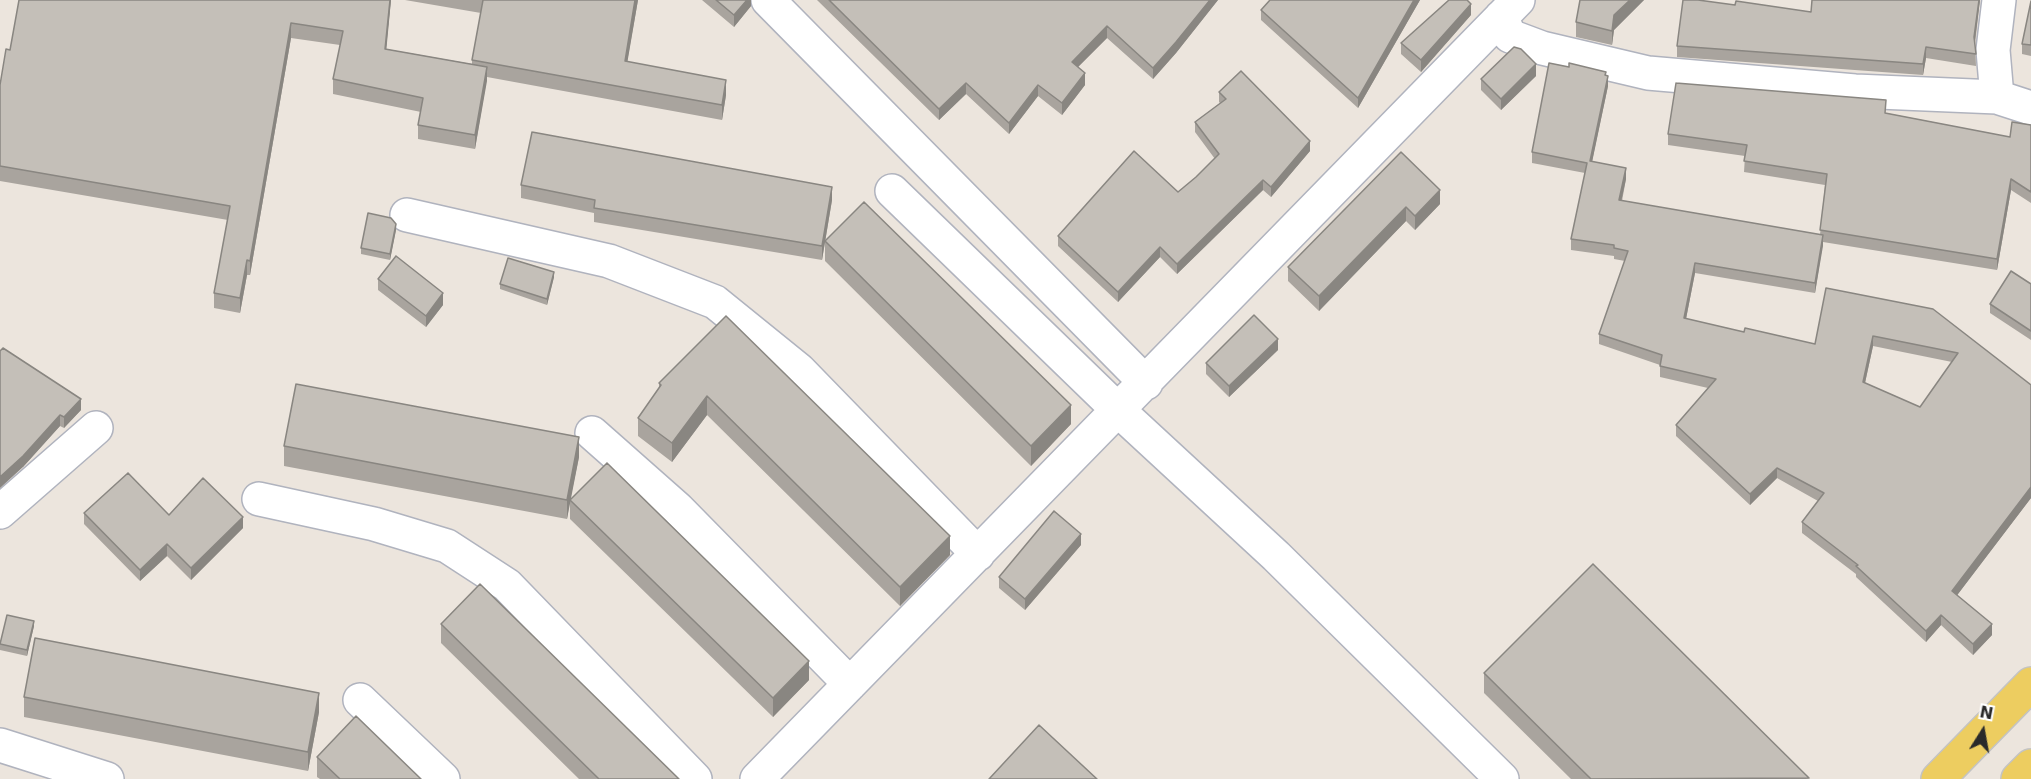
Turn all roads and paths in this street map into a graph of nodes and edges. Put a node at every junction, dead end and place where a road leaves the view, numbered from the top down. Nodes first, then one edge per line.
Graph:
1 (768, 0) edge
2 (1999, 0) edge
3 (1510, 9) edge
4 (1997, 97) junction
5 (2031, 108) edge
6 (892, 191) dead end
7 (407, 215) dead end
8 (1146, 383) junction
9 (1118, 410) junction
10 (96, 429) dead end
11 (592, 433) dead end
12 (259, 499) dead end
13 (0, 512) edge
14 (978, 554) junction
15 (850, 684) junction
16 (2031, 684) edge
17 (360, 700) dead end
18 (0, 745) edge
19 (2031, 766) edge
20 (107, 779) edge
21 (443, 779) edge
22 (695, 779) edge
23 (757, 779) edge
24 (1502, 779) edge
25 (1938, 779) edge
26 (2018, 779) edge

1 - 8 street
2 - 4 street
3 - 4 street
3 - 8 street
4 - 5 street
6 - 9 street
7 - 14 street
8 - 9 street
9 - 14 street
9 - 24 street
10 - 13 street
11 - 15 street
12 - 22 street
14 - 15 street
15 - 23 street
16 - 25 main road
17 - 21 street
18 - 20 street
19 - 26 main road

